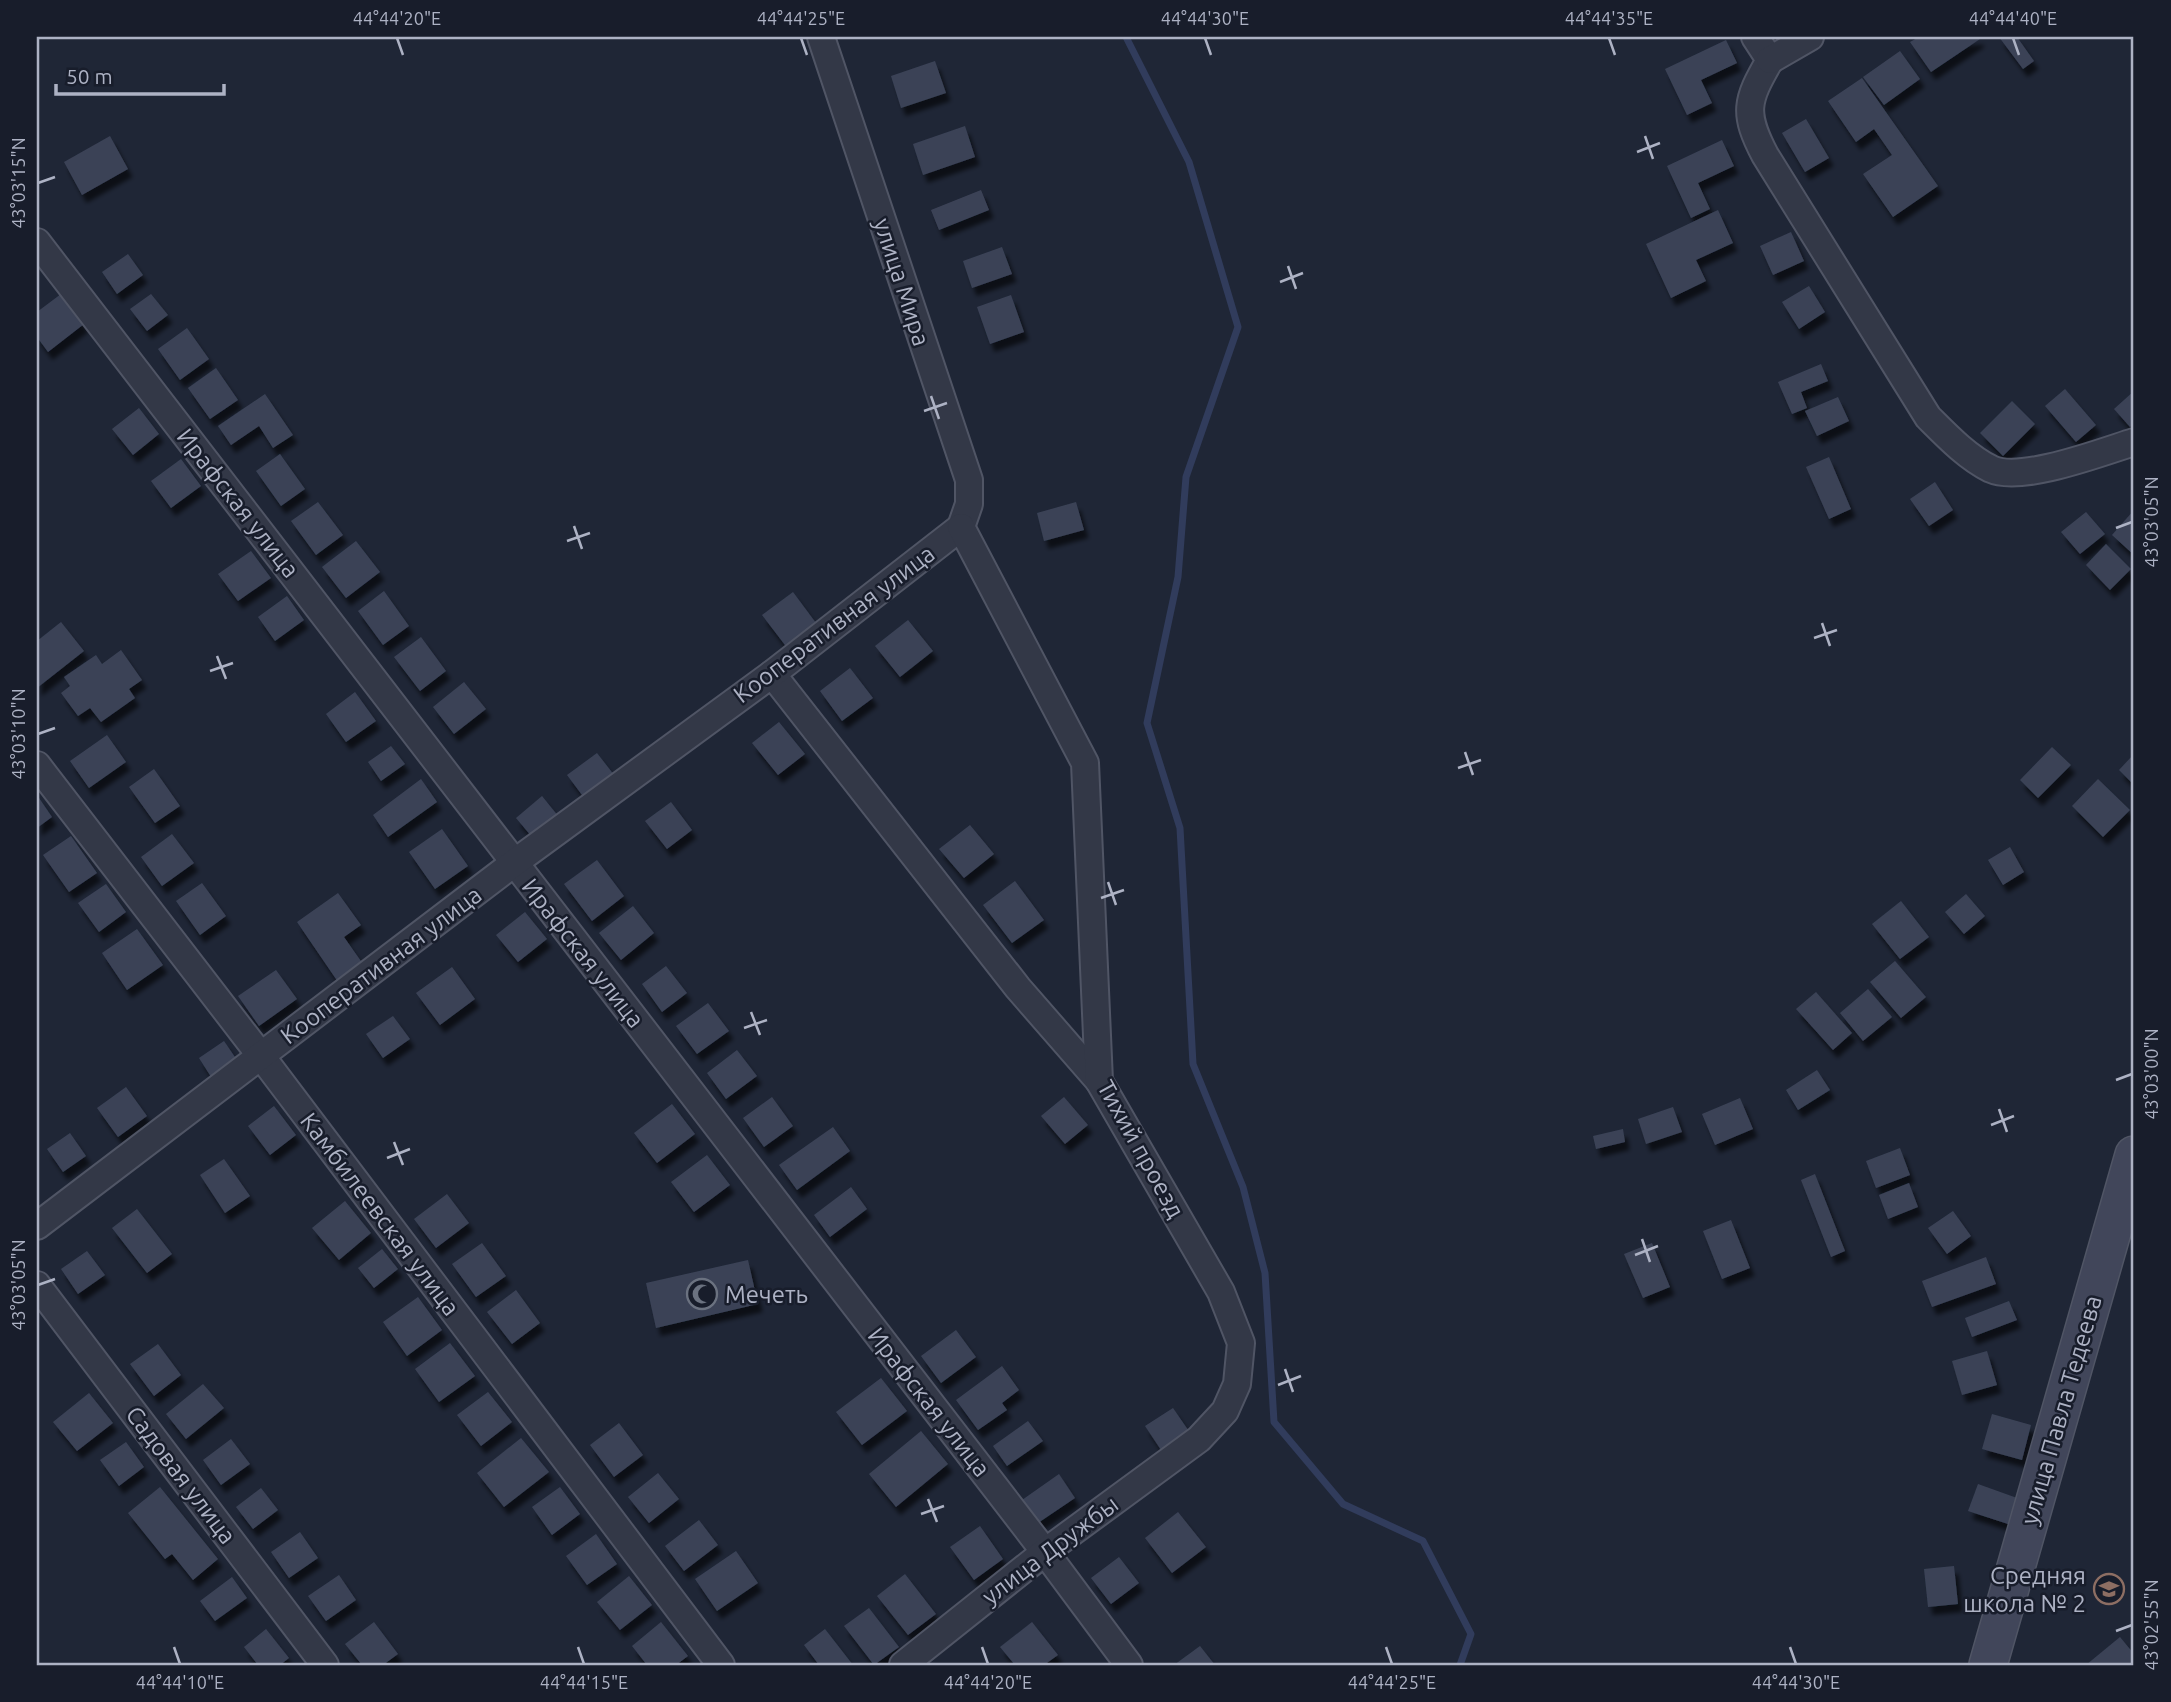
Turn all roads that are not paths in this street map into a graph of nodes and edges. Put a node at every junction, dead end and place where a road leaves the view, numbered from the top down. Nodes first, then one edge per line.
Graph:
1 (821, 37) edge
2 (1755, 37) edge
3 (1810, 37) edge
4 (1770, 60) junction
5 (37, 242) edge
6 (2134, 442) edge
7 (961, 527) junction
8 (772, 674) junction
9 (37, 765) edge
10 (514, 863) junction
11 (261, 1056) junction
12 (1099, 1081) junction
13 (2134, 1155) edge
14 (37, 1226) edge
15 (37, 1285) edge
16 (1199, 1439) joint
17 (1045, 1552) junction
18 (325, 1665) edge
19 (721, 1665) edge
20 (903, 1665) edge
21 (1129, 1665) edge
22 (1988, 1665) edge

1 - 7 street, улица Мира
2 - 4 street
3 - 4 street
4 - 6 street
5 - 10 street, Ирафская улица
7 - 8 street, Кооперативная улица
7 - 12 street, Тихий проезд
8 - 10 street, Кооперативная улица
8 - 12 street
9 - 11 street, Камбилеевская улица
10 - 11 street, Кооперативная улица
10 - 17 street, Ирафская улица
11 - 14 street, Кооперативная улица
11 - 19 street, Камбилеевская улица
12 - 16 street, Тихий проезд
13 - 22 main road, улица Павла Тедеева
15 - 18 street, Садовая улица
16 - 17 street, улица Дружбы
17 - 20 street, улица Дружбы
17 - 21 street, Ирафская улица

